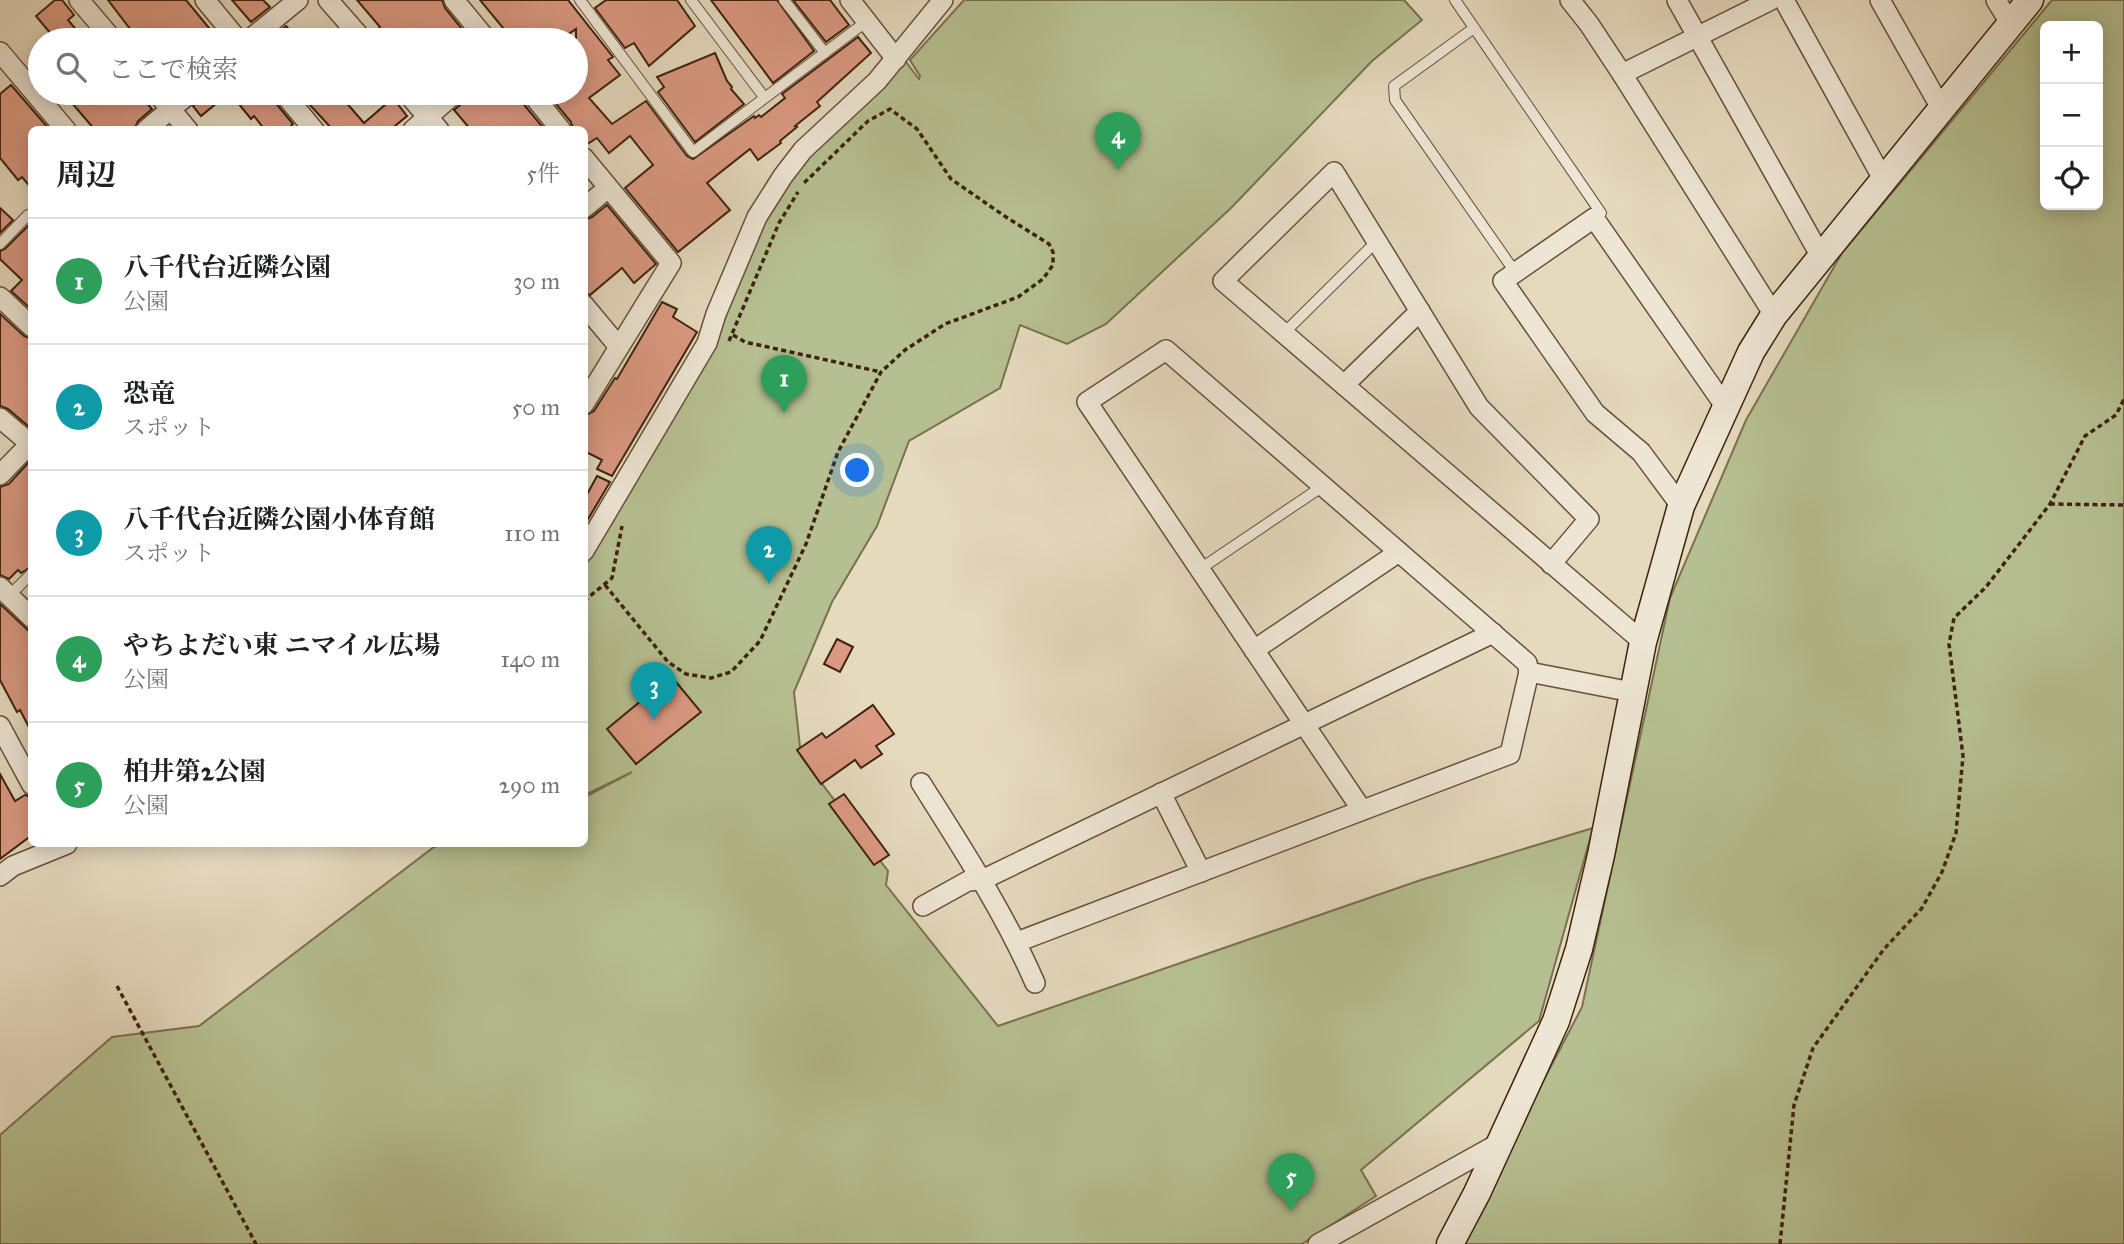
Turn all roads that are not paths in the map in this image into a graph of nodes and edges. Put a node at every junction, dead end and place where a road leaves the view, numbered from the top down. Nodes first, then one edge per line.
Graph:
1 (79, 0) edge
2 (205, 0) edge
3 (298, 0) edge
4 (328, 0) edge
5 (454, 0) edge
6 (691, 0) edge
7 (784, 0) edge
8 (850, 0) edge
9 (943, 0) edge
10 (1455, 0) edge
11 (1570, 0) edge
12 (1677, 0) edge
13 (1771, 0) edge
14 (1784, 0) edge
15 (1881, 0) edge
16 (1996, 0) edge
17 (2030, 0) edge
18 (586, 2) edge
19 (867, 21) junction
20 (2010, 23) junction
21 (103, 28) edge
22 (228, 28) edge
23 (264, 28) edge
24 (352, 28) edge
25 (478, 28) edge
26 (1474, 28) junction
27 (1698, 36) junction
28 (0, 52) edge
29 (825, 53) junction
30 (896, 59) junction
31 (1622, 74) junction
32 (28, 85) edge
33 (764, 97) junction
34 (45, 105) edge
35 (168, 105) edge
36 (176, 105) edge
37 (293, 105) edge
38 (414, 105) edge
39 (444, 105) edge
40 (541, 105) edge
41 (1941, 108) junction
42 (171, 109) junction
43 (426, 125) edge
44 (63, 126) edge
45 (151, 126) edge
46 (185, 126) edge
47 (311, 126) edge
48 (558, 126) edge
49 (588, 163) edge
50 (1883, 178) junction
51 (608, 188) junction
52 (588, 205) edge
53 (28, 215) dead end
54 (1594, 218) junction
55 (1377, 241) junction
56 (0, 244) edge
57 (1820, 255) junction
58 (1516, 272) junction
59 (0, 298) edge
60 (588, 310) edge
61 (1420, 311) junction
62 (1774, 315) junction
63 (28, 323) edge
64 (1284, 333) junction
65 (619, 347) junction
66 (1344, 385) junction
67 (588, 397) edge
68 (1725, 406) junction
69 (0, 418) edge
70 (28, 441) edge
71 (28, 447) edge
72 (0, 475) edge
73 (1323, 486) junction
74 (1681, 506) junction
75 (588, 544) edge
76 (1399, 552) junction
77 (1551, 564) junction
78 (1200, 569) junction
79 (28, 576) edge
80 (5, 591) edge
81 (28, 614) edge
82 (1493, 633) junction
83 (1643, 642) junction
84 (1254, 650) junction
85 (1529, 673) junction
86 (1632, 692) junction
87 (1304, 724) junction
88 (3, 739) edge
89 (28, 779) edge
90 (921, 783) dead end
91 (1161, 793) junction
92 (1362, 810) junction
93 (60, 847) edge
94 (1201, 872) junction
95 (0, 876) edge
96 (982, 880) junction
97 (923, 906) dead end
98 (1017, 942) junction
99 (1035, 984) dead end
100 (1501, 1142) junction
101 (1318, 1244) edge
102 (1450, 1244) edge

1 - 21 street
2 - 22 street
3 - 23 street
4 - 24 street
5 - 25 street
6 - 33 lane
7 - 29 lane
8 - 19 street
9 - 30 street
10 - 26 lane
11 - 31 street
12 - 27 street
13 - 27 street
14 - 50 street
15 - 41 street
16 - 20 street
17 - 20 street
18 - 33 lane
19 - 29 lane
19 - 30 street
20 - 41 street
26 - 54 lane
26 - 58 lane
27 - 31 street
27 - 57 street
28 - 32 street
29 - 33 lane
30 - 75 street
31 - 62 street
34 - 44 street
35 - 42 street
36 - 42 street
37 - 47 street
38 - 43 street
39 - 43 street
40 - 48 street
41 - 50 street
42 - 45 street
42 - 46 street
49 - 51 street
50 - 57 street
51 - 52 street
51 - 65 street
53 - 56 lane
54 - 58 street
54 - 68 street
55 - 61 street
55 - 64 lane
55 - 64 street
57 - 62 street
58 - 74 street
59 - 63 street
60 - 65 street
61 - 66 street
61 - 77 street
62 - 68 street
64 - 66 street
65 - 67 street
66 - 77 street
68 - 74 street
69 - 70 street
71 - 72 street
73 - 76 street
73 - 78 lane
73 - 78 street
74 - 83 street
76 - 82 street
76 - 84 street
77 - 83 street
78 - 84 street
79 - 80 lane
80 - 81 street
82 - 85 street
82 - 87 street
83 - 86 street
84 - 87 street
85 - 86 street
85 - 92 street
86 - 100 street
87 - 91 street
87 - 92 street
88 - 89 street
90 - 96 street
91 - 94 street
91 - 96 street
92 - 94 street
93 - 95 street
94 - 98 street
96 - 97 street
96 - 98 street
98 - 99 street
100 - 101 street
100 - 102 street

